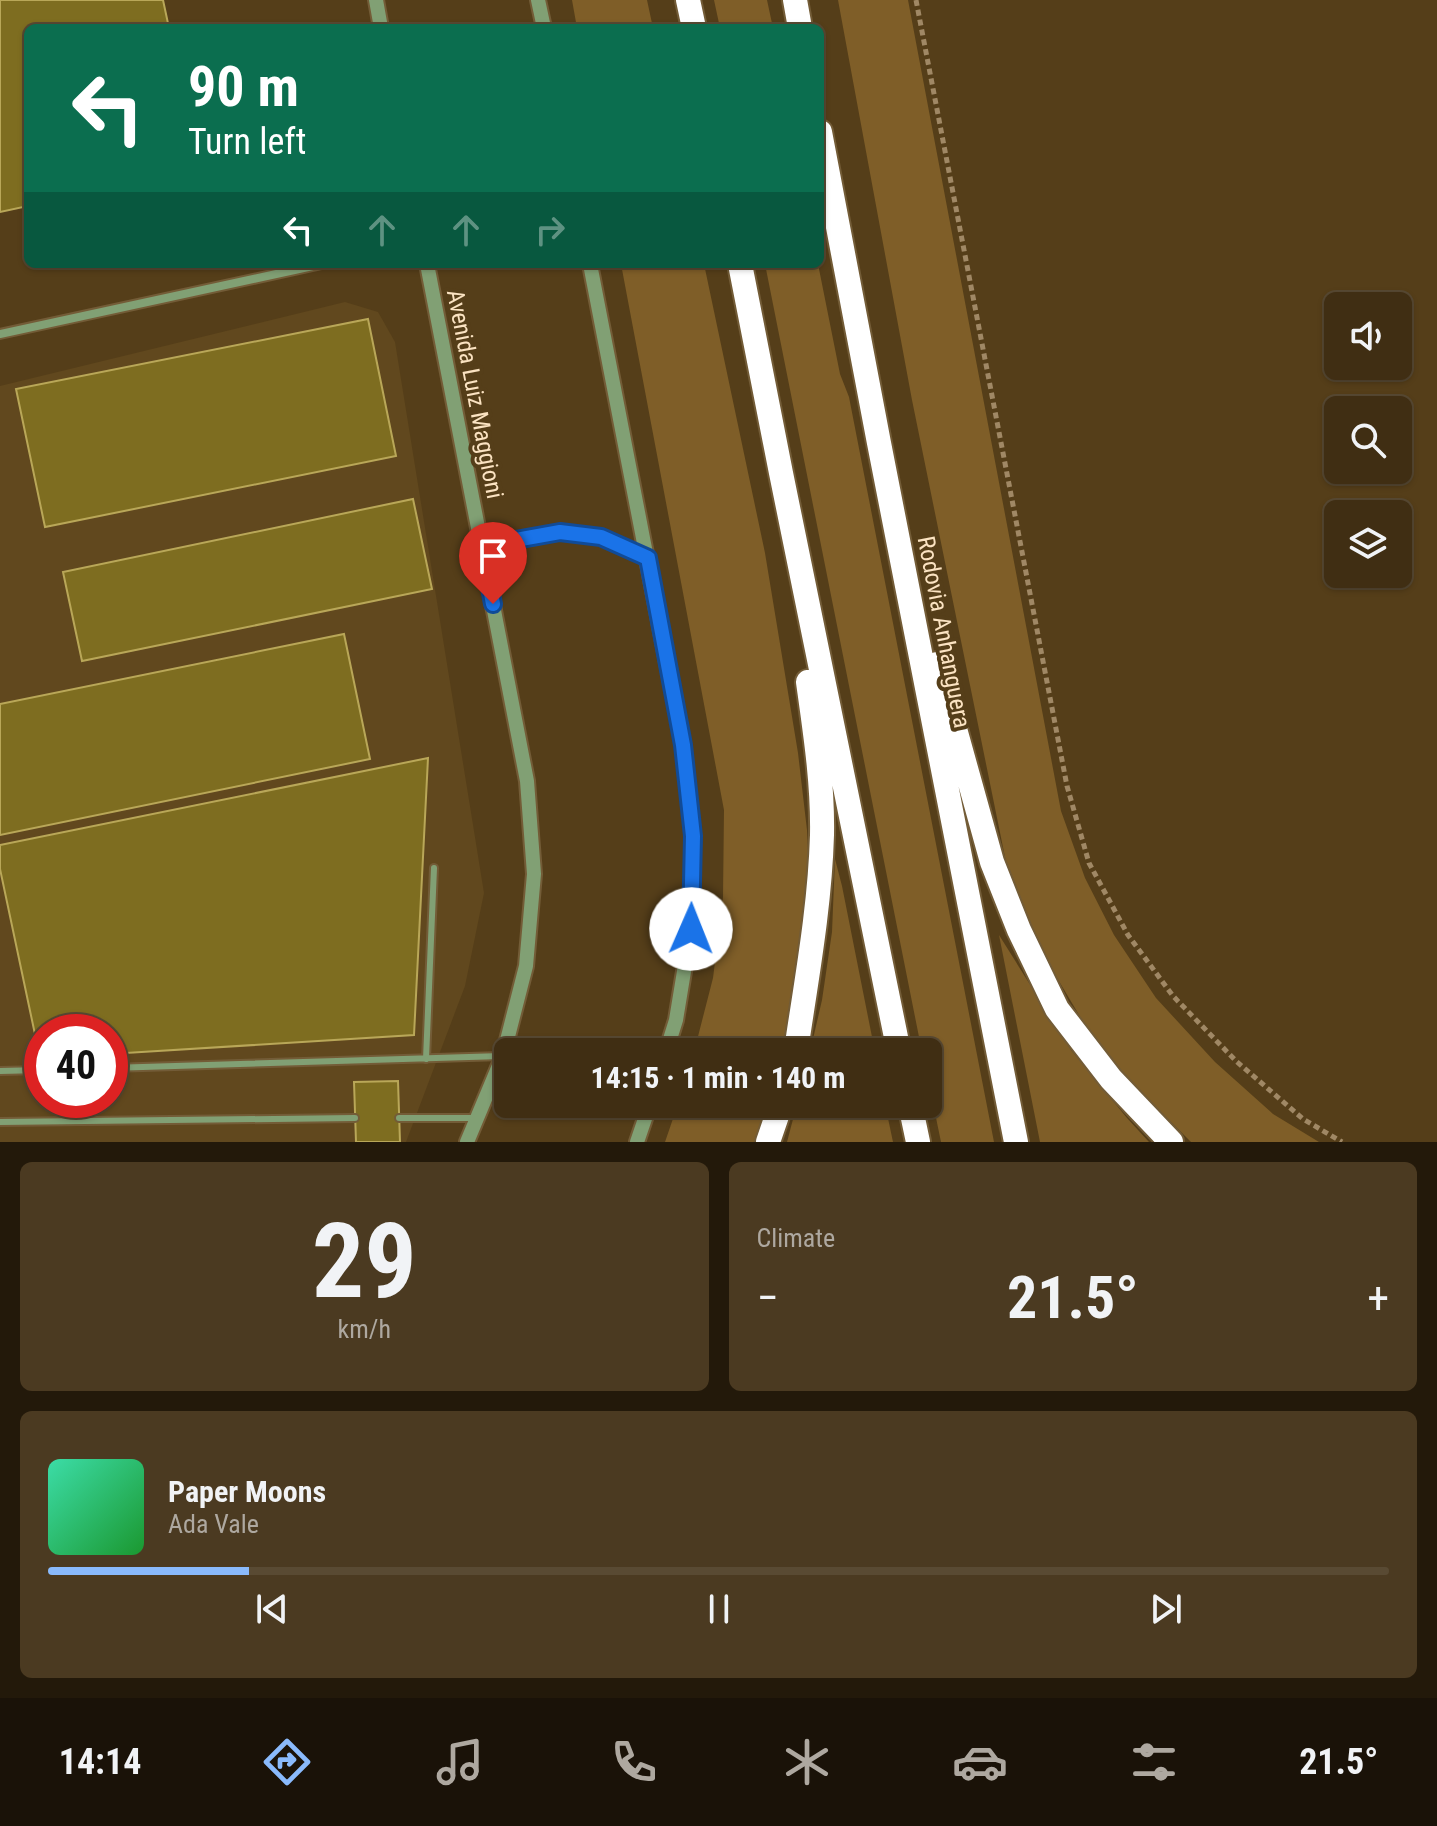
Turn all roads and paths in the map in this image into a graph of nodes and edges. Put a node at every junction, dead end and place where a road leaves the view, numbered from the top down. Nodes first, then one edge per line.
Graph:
1 (376, 0) edge
2 (538, 0) edge
3 (688, 0) edge
4 (795, 0) edge
5 (916, 0) edge
6 (380, 24) edge
7 (543, 24) edge
8 (693, 24) edge
9 (799, 24) edge
10 (824, 153) edge
11 (304, 268) edge
12 (428, 268) edge
13 (591, 268) edge
14 (741, 268) edge
15 (0, 334) edge
16 (879, 443) junction
17 (781, 473) junction
18 (482, 546) junction
19 (648, 558) junction
20 (434, 868) dead end
21 (508, 1038) edge
22 (670, 1038) edge
23 (798, 1038) edge
24 (896, 1038) edge
25 (494, 1056) edge
26 (426, 1059) junction
27 (128, 1067) edge
28 (24, 1070) edge
29 (0, 1071) edge
30 (494, 1077) edge
31 (355, 1118) dead end
32 (399, 1118) dead end
33 (477, 1118) junction
34 (645, 1118) edge
35 (776, 1118) edge
36 (913, 1118) edge
37 (0, 1122) edge
38 (467, 1142) edge
39 (637, 1142) edge
40 (768, 1142) edge
41 (918, 1142) edge
42 (1016, 1142) edge
43 (1171, 1142) edge
44 (1342, 1142) edge

1 - 6 street
2 - 7 street
3 - 8 highway
4 - 9 highway
5 - 44 path
10 - 16 highway, Rodovia Anhanguera
11 - 15 street
12 - 18 street, Avenida Luiz Maggioni
13 - 19 street
14 - 17 highway
16 - 42 highway, Rodovia Anhanguera
16 - 43 highway
17 - 23 highway
17 - 24 highway
18 - 19 street
18 - 21 street, Avenida Luiz Maggioni
19 - 22 street
20 - 26 lane
25 - 26 lane
26 - 27 lane
28 - 29 lane
30 - 33 street, Avenida Luiz Maggioni
31 - 37 lane
32 - 33 lane
33 - 38 street, Avenida Luiz Maggioni
34 - 39 street
35 - 40 highway
36 - 41 highway

